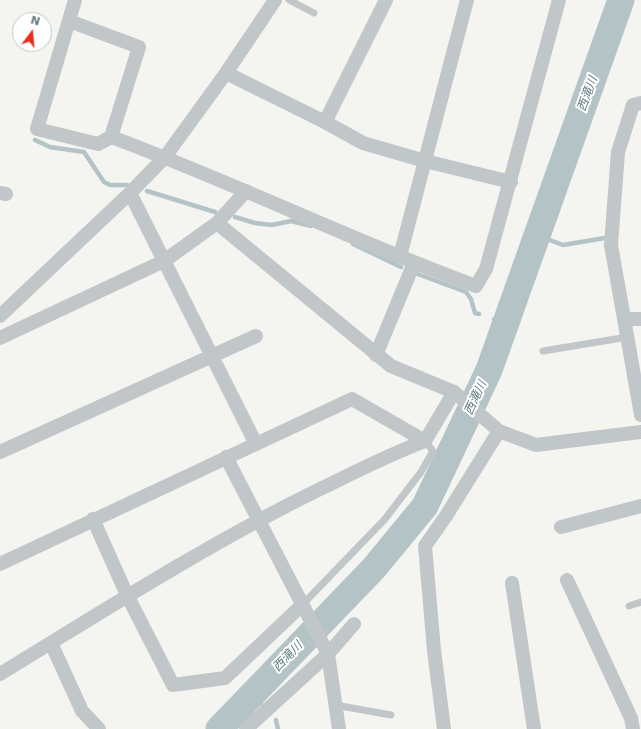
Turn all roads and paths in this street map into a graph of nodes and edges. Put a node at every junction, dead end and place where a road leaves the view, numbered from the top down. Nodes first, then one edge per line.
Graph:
1 (75, 0) edge
2 (275, 0) edge
3 (289, 0) edge
4 (386, 0) edge
5 (467, 0) edge
6 (559, 0) edge
7 (314, 13) dead end
8 (70, 21) junction
9 (226, 73) junction
10 (641, 103) edge
11 (325, 122) junction
12 (111, 137) junction
13 (164, 157) junction
14 (425, 161) junction
15 (510, 182) junction
16 (246, 191) junction
17 (130, 192) junction
18 (217, 222) junction
19 (400, 256) junction
20 (164, 261) junction
21 (414, 263) junction
22 (0, 316) edge
23 (641, 318) edge
24 (625, 319) junction
25 (256, 336) dead end
26 (628, 337) junction
27 (0, 338) edge
28 (543, 351) dead end
29 (213, 355) junction
30 (376, 355) junction
31 (457, 395) junction
32 (641, 415) edge
33 (499, 431) junction
34 (641, 432) edge
35 (426, 441) junction
36 (256, 444) junction
37 (0, 452) edge
38 (226, 457) junction
39 (641, 506) edge
40 (93, 519) junction
41 (259, 519) junction
42 (561, 527) dead end
43 (0, 564) edge
44 (567, 580) dead end
45 (512, 583) dead end
46 (127, 595) junction
47 (641, 602) edge
48 (628, 606) dead end
49 (305, 611) junction
50 (354, 624) dead end
51 (51, 643) junction
52 (325, 648) junction
53 (0, 674) edge
54 (335, 705) junction
55 (391, 715) dead end
56 (99, 729) edge
57 (246, 729) edge
58 (339, 729) edge
59 (444, 729) edge
60 (534, 729) edge
61 (633, 729) edge

1 - 8 street
2 - 9 street
3 - 7 lane
4 - 11 street
5 - 14 street
6 - 15 street
8 - 12 street
8 - 12 street
9 - 11 street
9 - 13 street
10 - 24 street
11 - 14 street
12 - 13 street
13 - 16 street
13 - 17 street
14 - 15 street
14 - 19 street
15 - 21 street
16 - 18 street
16 - 19 street
17 - 20 street
17 - 22 street
18 - 20 street
18 - 30 street
19 - 21 street
20 - 27 street
20 - 29 street
21 - 30 street
23 - 24 street
24 - 26 street
25 - 29 street
26 - 28 lane
26 - 32 street
29 - 36 street
29 - 37 street
30 - 31 street
31 - 33 street
31 - 35 street
33 - 34 street
33 - 59 street
35 - 36 street
35 - 41 street
35 - 49 lane
36 - 38 street
38 - 40 street
38 - 41 street
39 - 42 street
40 - 43 street
40 - 46 street
41 - 46 street
41 - 49 street
44 - 61 street
45 - 60 street
46 - 49 street
46 - 51 street
47 - 48 lane
49 - 52 street
50 - 52 street
51 - 53 street
51 - 56 street
52 - 54 street
52 - 57 street
54 - 55 lane
54 - 58 street

